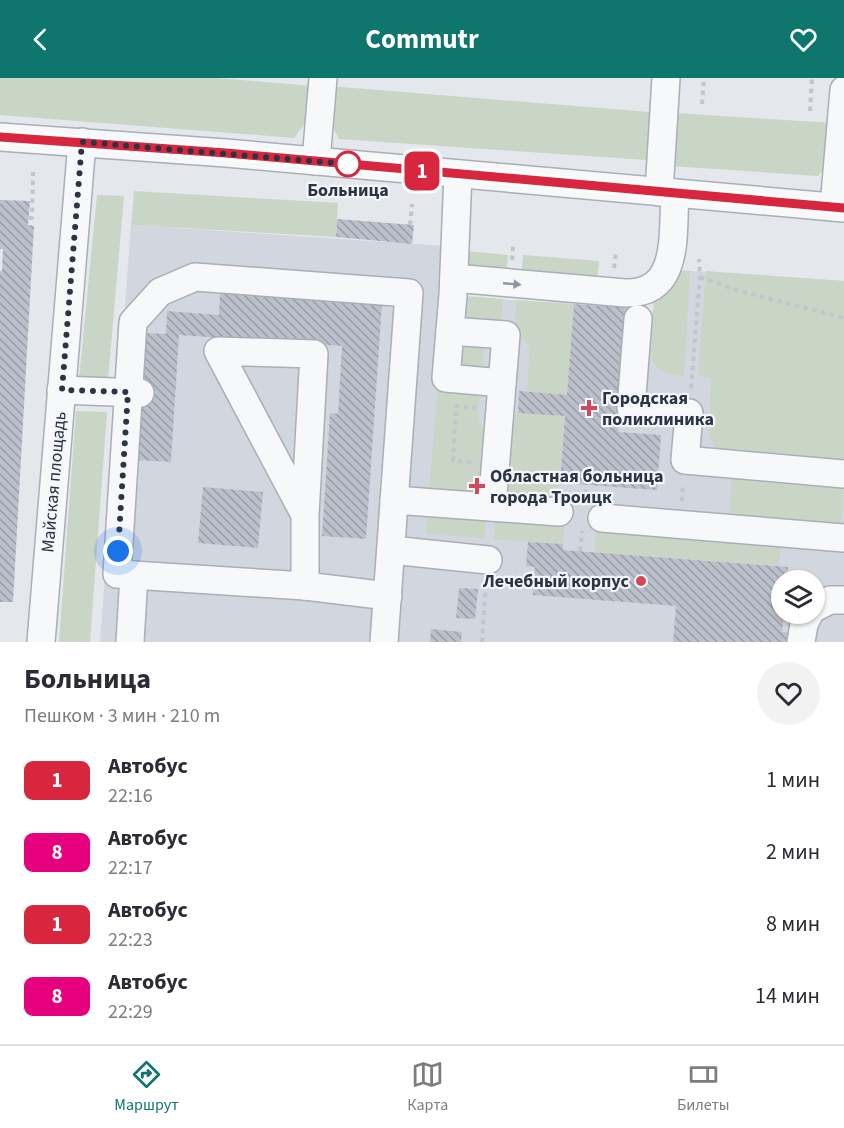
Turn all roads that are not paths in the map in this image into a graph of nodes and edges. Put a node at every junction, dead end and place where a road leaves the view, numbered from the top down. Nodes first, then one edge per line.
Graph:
1 (323, 78) edge
2 (666, 78) edge
3 (844, 90) edge
4 (0, 137) edge
5 (82, 142) junction
6 (316, 161) junction
7 (458, 174) junction
8 (667, 193) junction
9 (839, 207) edge
10 (454, 278) junction
11 (638, 319) dead end
12 (450, 331) junction
13 (502, 382) junction
14 (62, 390) junction
15 (134, 393) junction
16 (844, 474) edge
17 (394, 500) junction
18 (492, 507) junction
19 (560, 512) dead end
20 (305, 514) junction
21 (602, 518) dead end
22 (844, 538) edge
23 (391, 550) junction
24 (488, 560) dead end
25 (134, 575) junction
26 (305, 586) junction
27 (388, 596) junction
28 (844, 600) edge
29 (825, 603) edge
30 (804, 624) edge
31 (41, 642) edge
32 (130, 642) edge
33 (384, 642) edge
34 (801, 642) edge

1 - 6 street
2 - 8 street
3 - 9 street
4 - 5 street
5 - 6 street
5 - 14 street, Майская площадь
6 - 7 street
7 - 8 street
7 - 10 street
8 - 9 street
10 -> 8 street
10 - 12 street
11 - 16 street
12 - 13 street
12 - 13 street
13 - 18 street
14 - 15 street
14 - 31 street, Майская площадь
15 - 17 street
15 - 25 street
17 - 18 street
17 - 23 street
18 - 19 street
20 - 20 street
20 - 26 street
21 - 22 street
23 - 24 street
23 - 27 street
25 - 26 street
25 - 32 street
26 - 27 street
27 - 33 street
28 - 29 street
30 - 34 street

